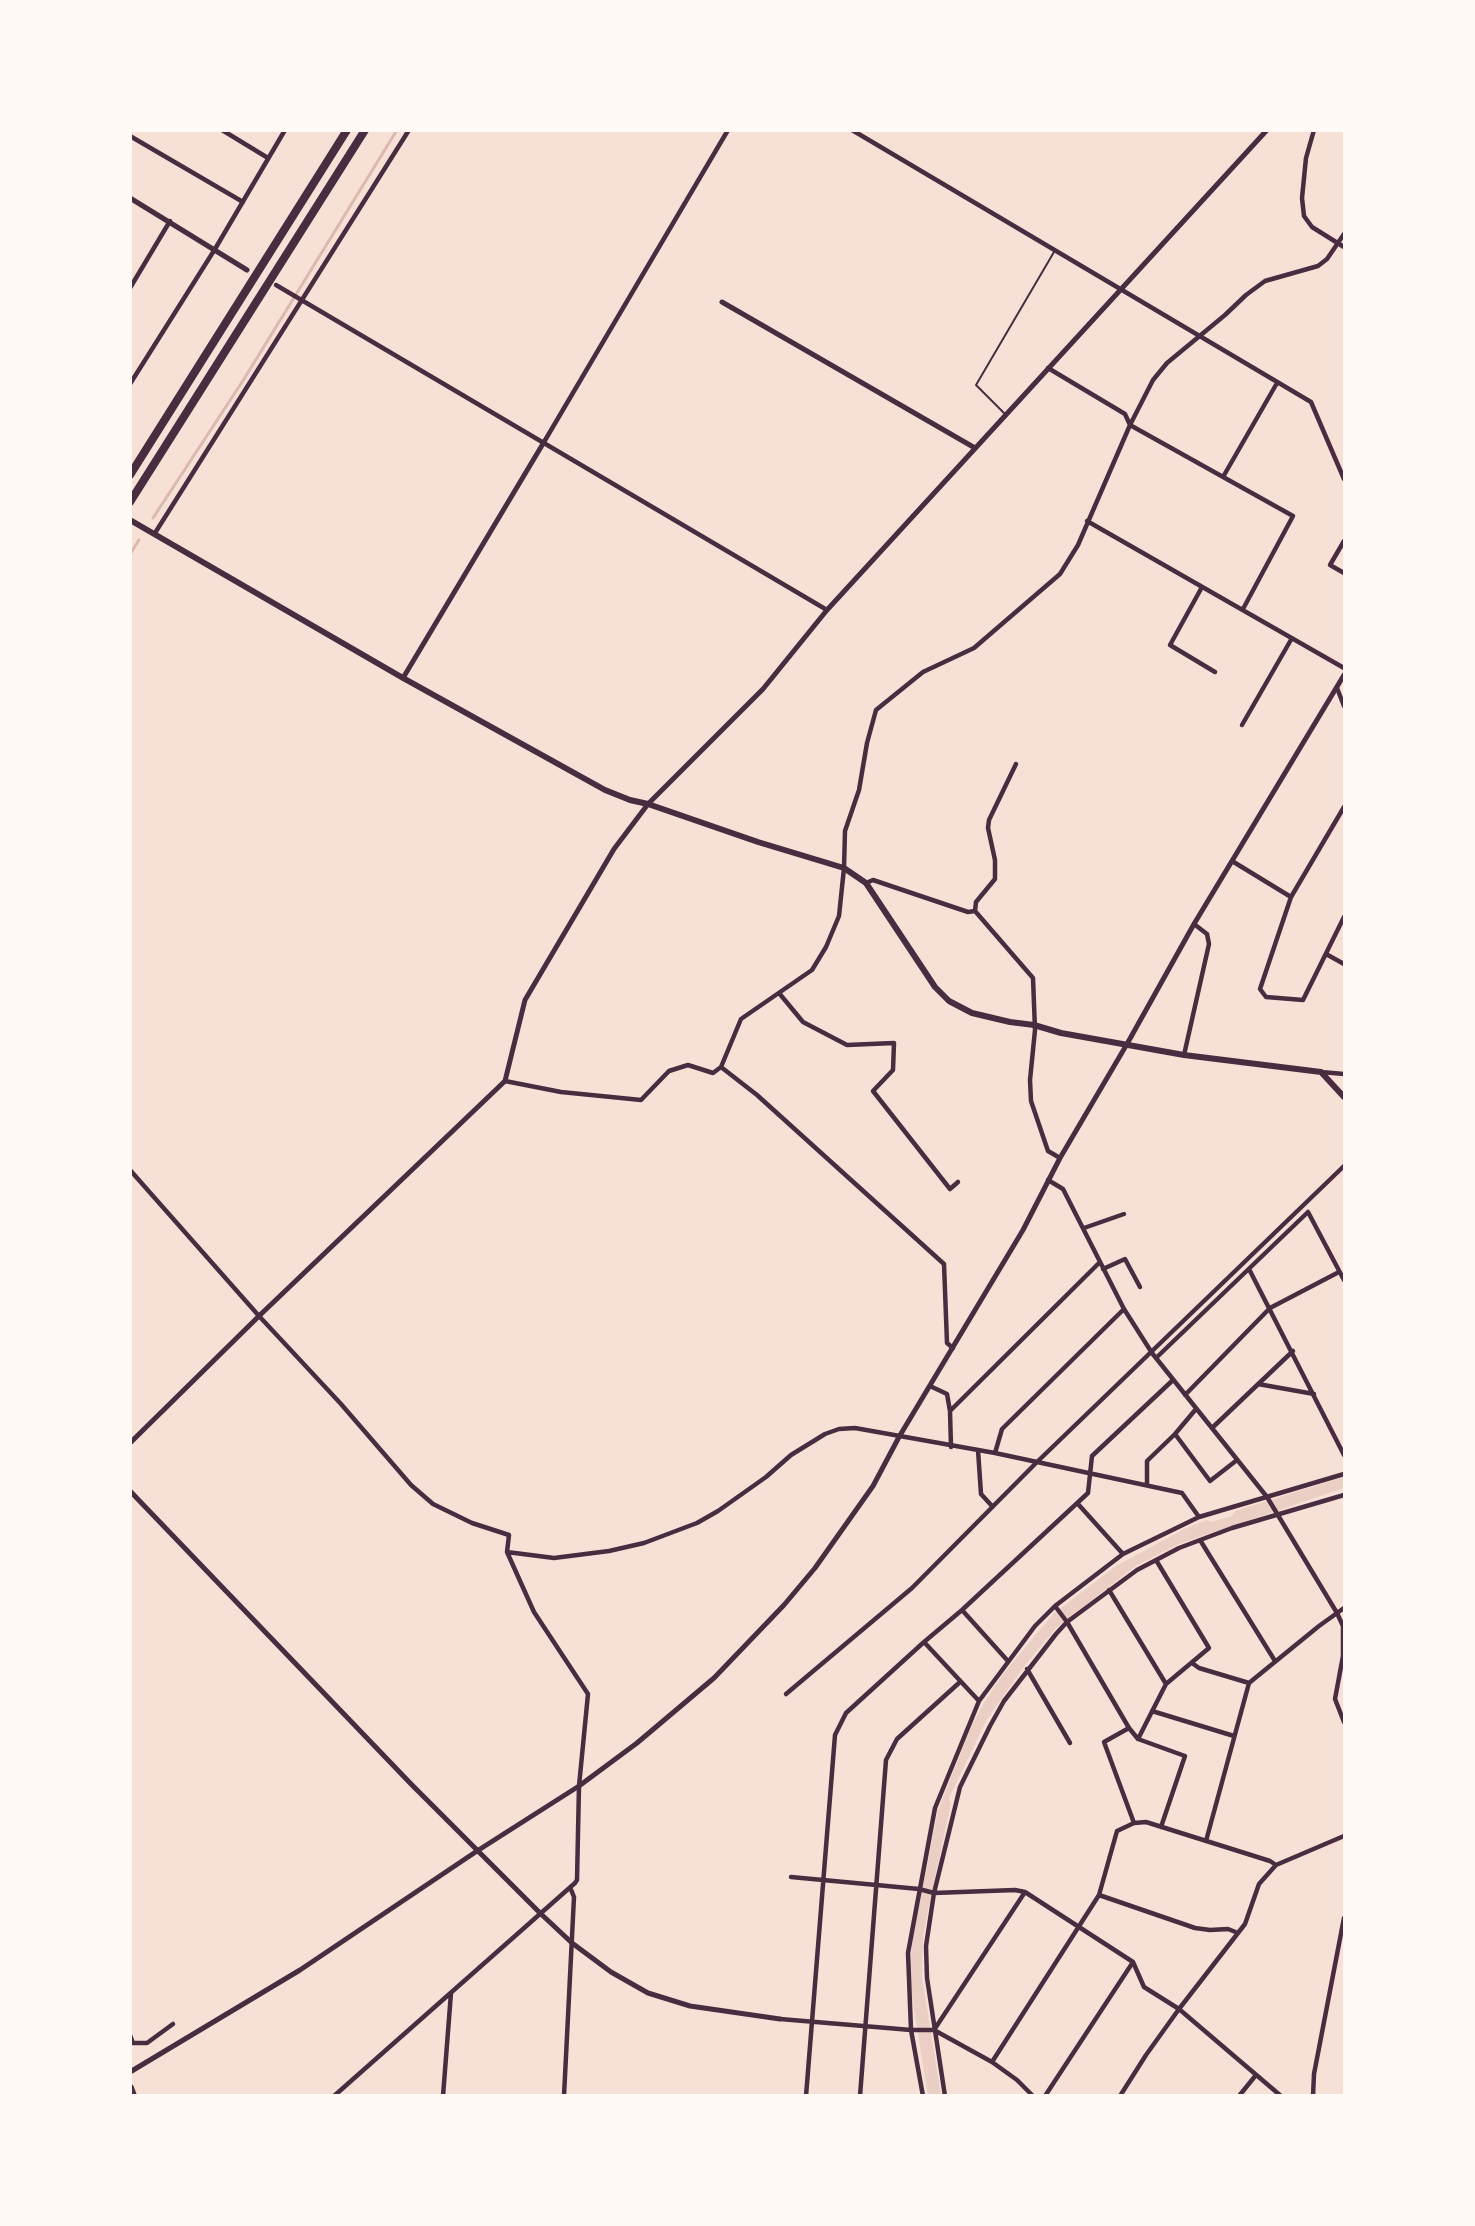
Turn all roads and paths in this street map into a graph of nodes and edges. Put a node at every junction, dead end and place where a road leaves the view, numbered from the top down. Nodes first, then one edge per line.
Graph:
1 (222, 130) edge
2 (285, 130) edge
3 (346, 130) edge
4 (365, 130) edge
5 (409, 130) edge
6 (728, 130) edge
7 (852, 130) edge
8 (1314, 130) edge
9 (1266, 131) edge
10 (130, 136) edge
11 (268, 158) junction
12 (130, 198) edge
13 (243, 202) junction
14 (170, 222) junction
15 (1344, 234) edge
16 (1337, 244) junction
17 (1344, 247) edge
18 (214, 249) junction
19 (1054, 252) junction
20 (247, 270) dead end
21 (276, 285) dead end
22 (130, 288) edge
23 (1120, 291) junction
24 (300, 300) junction
25 (722, 302) dead end
26 (1200, 336) junction
27 (1048, 368) junction
28 (1278, 383) junction
29 (130, 384) edge
30 (1005, 414) junction
31 (1130, 425) junction
32 (544, 442) junction
33 (975, 448) junction
34 (130, 475) edge
35 (1223, 477) junction
36 (1344, 479) edge
37 (130, 502) edge
38 (130, 520) edge
39 (1087, 521) junction
40 (155, 533) junction
41 (1344, 541) edge
42 (1344, 573) edge
43 (1202, 587) junction
44 (1243, 609) junction
45 (827, 610) junction
46 (1292, 638) junction
47 (1344, 668) edge
48 (1215, 672) dead end
49 (1344, 675) edge
50 (403, 678) junction
51 (1337, 688) junction
52 (1344, 706) edge
53 (1242, 725) dead end
54 (1016, 764) dead end
55 (648, 804) junction
56 (1344, 807) edge
57 (1232, 861) junction
58 (844, 868) junction
59 (866, 883) junction
60 (1291, 897) junction
61 (975, 911) junction
62 (1344, 917) edge
63 (1194, 924) junction
64 (1326, 954) junction
65 (1344, 964) edge
66 (779, 993) junction
67 (1034, 1025) junction
68 (1127, 1044) junction
69 (1184, 1054) junction
70 (721, 1067) junction
71 (1321, 1072) junction
72 (1344, 1074) edge
73 (505, 1081) junction
74 (1344, 1097) edge
75 (1060, 1158) junction
76 (1344, 1166) edge
77 (130, 1170) edge
78 (1048, 1180) junction
79 (958, 1182) dead end
80 (1124, 1214) dead end
81 (1084, 1228) junction
82 (1099, 1263) junction
83 (1103, 1269) junction
84 (1249, 1269) junction
85 (1339, 1272) junction
86 (1344, 1281) edge
87 (1140, 1287) dead end
88 (1270, 1308) junction
89 (1124, 1309) junction
90 (259, 1316) junction
91 (954, 1348) junction
92 (1293, 1351) junction
93 (1152, 1353) junction
94 (1156, 1358) junction
95 (1173, 1380) junction
96 (1258, 1384) junction
97 (930, 1386) junction
98 (1314, 1394) junction
99 (1185, 1395) junction
100 (1196, 1409) junction
101 (950, 1411) junction
102 (1212, 1428) junction
103 (1175, 1434) junction
104 (899, 1437) junction
105 (130, 1443) edge
106 (951, 1447) junction
107 (978, 1450) junction
108 (995, 1453) junction
109 (1344, 1455) edge
110 (1237, 1460) junction
111 (1037, 1462) junction
112 (1091, 1474) junction
113 (1344, 1474) edge
114 (1147, 1485) junction
115 (130, 1491) edge
116 (1344, 1495) edge
117 (1267, 1497) junction
118 (1078, 1504) junction
119 (992, 1506) junction
120 (1277, 1514) junction
121 (1199, 1517) junction
122 (1200, 1540) junction
123 (507, 1552) junction
124 (1124, 1554) junction
125 (1156, 1560) junction
126 (1109, 1590) junction
127 (1055, 1606) junction
128 (1344, 1608) edge
129 (962, 1610) junction
130 (1337, 1613) junction
131 (1067, 1622) junction
132 (1344, 1622) edge
133 (924, 1642) junction
134 (1007, 1660) junction
135 (1275, 1661) junction
136 (1192, 1663) junction
137 (1027, 1669) junction
138 (960, 1682) junction
139 (1249, 1683) junction
140 (1166, 1684) junction
141 (786, 1694) dead end
142 (979, 1701) junction
143 (1152, 1711) junction
144 (1344, 1722) edge
145 (1129, 1728) junction
146 (1234, 1736) junction
147 (1138, 1739) junction
148 (1070, 1743) dead end
149 (579, 1786) junction
150 (1134, 1823) junction
151 (1161, 1827) junction
152 (1344, 1836) edge
153 (1206, 1841) junction
154 (477, 1851) junction
155 (1276, 1865) junction
156 (791, 1878) dead end
157 (822, 1880) junction
158 (876, 1885) junction
159 (570, 1887) junction
160 (919, 1889) junction
161 (1025, 1892) junction
162 (934, 1893) junction
163 (1099, 1895) junction
164 (540, 1913) junction
165 (1344, 1918) edge
166 (1079, 1927) junction
167 (1238, 1933) junction
168 (572, 1943) junction
169 (1133, 1962) junction
170 (451, 1993) junction
171 (1179, 2009) junction
172 (780, 2019) joint
173 (813, 2021) junction
174 (173, 2024) dead end
175 (864, 2025) junction
176 (911, 2030) junction
177 (934, 2030) junction
178 (130, 2035) edge
179 (992, 2062) junction
180 (130, 2072) edge
181 (1256, 2075) junction
182 (130, 2088) edge
183 (133, 2096) edge
184 (334, 2096) edge
185 (443, 2096) edge
186 (564, 2096) edge
187 (806, 2096) edge
188 (860, 2096) edge
189 (923, 2096) edge
190 (945, 2096) edge
191 (1033, 2096) edge
192 (1045, 2096) edge
193 (1120, 2096) edge
194 (1239, 2096) edge
195 (1281, 2096) edge
196 (1313, 2096) edge

1 - 11 street
2 - 11 street
3 - 34 highway
4 - 37 highway
5 - 24 street
6 - 32 street
7 - 19 street
8 - 16 street
9 - 23 street
10 - 13 street
11 - 13 street
12 - 14 street
13 - 18 street
14 - 18 street
14 - 22 street
15 - 16 street
16 - 17 street
16 - 26 street
18 - 20 street
18 - 29 street
19 - 23 street
19 - 30 lane
21 - 24 street
23 - 26 street
23 - 27 street
24 - 32 street
24 - 40 street
25 - 33 street
26 - 28 street
26 - 31 street
27 - 30 street
27 - 31 street
28 - 35 street
28 - 36 street
30 - 33 street
31 - 35 street
31 - 39 street
32 - 45 street
32 - 50 street
33 - 45 street
35 - 44 street
38 - 40 main road
39 - 43 street
39 - 58 street
40 - 50 main road
41 - 42 street
43 - 44 street
43 - 48 street
44 - 46 street
45 - 55 street
46 - 47 street
46 - 53 street
49 - 51 street
50 - 55 main road
51 - 52 street
51 - 57 street
54 - 61 street
55 - 58 main road
55 - 73 street
56 - 60 street
57 - 60 street
57 - 63 street
58 - 59 main road
58 - 66 street
59 - 61 street
59 - 67 main road
60 - 64 street
61 - 67 street
62 - 64 street
63 - 68 street
63 - 69 street
64 - 65 street
66 - 70 street
66 - 79 street
67 - 68 main road
67 - 75 street
68 - 69 main road
68 - 75 street
69 - 71 main road
70 - 73 street
70 - 91 street
71 - 72 street
71 - 74 main road
73 - 90 street
75 - 78 street
76 - 93 street
77 - 90 street
78 - 81 street
78 - 91 street
80 - 81 street
81 - 82 street
82 - 83 street
82 - 101 street
83 - 87 street
83 - 89 street
84 - 85 street
84 - 88 street
84 - 94 street
85 - 86 street
85 - 88 street
88 - 92 street
88 - 99 street
89 - 93 street
89 - 108 street
90 - 105 street
90 - 123 street
91 - 97 street
92 - 96 street
92 - 98 street
93 - 94 street
93 - 111 street
94 - 95 street
95 - 99 street
95 - 112 street
96 - 98 street
96 - 102 street
97 - 101 street
97 - 104 street
98 - 109 street
99 - 100 street
100 - 102 street
100 - 103 street
101 - 106 street
102 - 110 street
103 - 110 street
103 - 114 street
104 - 106 street
104 - 123 street
104 - 149 street
106 - 107 street
107 - 108 street
107 - 119 street
108 - 111 street
110 - 117 street
111 - 112 street
111 - 119 street
112 - 114 street
112 - 118 street
113 - 117 street
114 - 121 street
115 - 154 street
116 - 120 street
117 - 120 street
117 - 121 street
118 - 124 street
118 - 129 street
119 - 141 street
120 - 122 street
120 - 130 street
121 - 124 street
122 - 125 street
122 - 135 street
123 - 149 street
124 - 127 street
125 - 126 street
125 - 136 street
126 - 131 street
126 - 140 street
127 - 131 street
127 - 134 street
128 - 130 street
129 - 133 street
129 - 134 street
130 - 132 street
130 - 135 street
130 - 144 street
131 - 137 street
131 - 145 street
133 - 138 street
133 - 157 street
134 - 142 street
135 - 139 street
136 - 139 street
136 - 140 street
137 - 148 street
137 - 162 street
138 - 142 street
138 - 158 street
139 - 146 street
140 - 143 street
142 - 160 street
143 - 146 street
143 - 147 street
145 - 147 street
145 - 150 street
146 - 153 street
147 - 151 street
149 - 154 street
149 - 159 street
150 - 151 street
150 - 163 street
151 - 153 street
152 - 155 street
153 - 155 street
154 - 164 street
154 - 180 street
155 - 167 street
156 - 157 street
157 - 158 street
157 - 173 street
158 - 160 street
158 - 175 street
159 - 164 street
159 - 168 street
160 - 162 street
160 - 176 street
161 - 162 street
161 - 166 street
161 - 177 street
162 - 177 street
163 - 166 street
163 - 167 street
164 - 168 street
164 - 170 street
165 - 196 street
166 - 169 street
166 - 179 street
167 - 171 street
168 - 172 street
168 - 186 street
169 - 171 street
169 - 192 street
170 - 184 street
170 - 185 street
171 - 181 street
171 - 193 street
172 - 173 street
173 - 175 street
173 - 187 street
174 - 178 street
175 - 176 street
175 - 188 street
176 - 177 street
176 - 189 street
177 - 179 street
177 - 190 street
179 - 191 street
181 - 194 street
181 - 195 street
182 - 183 highway

